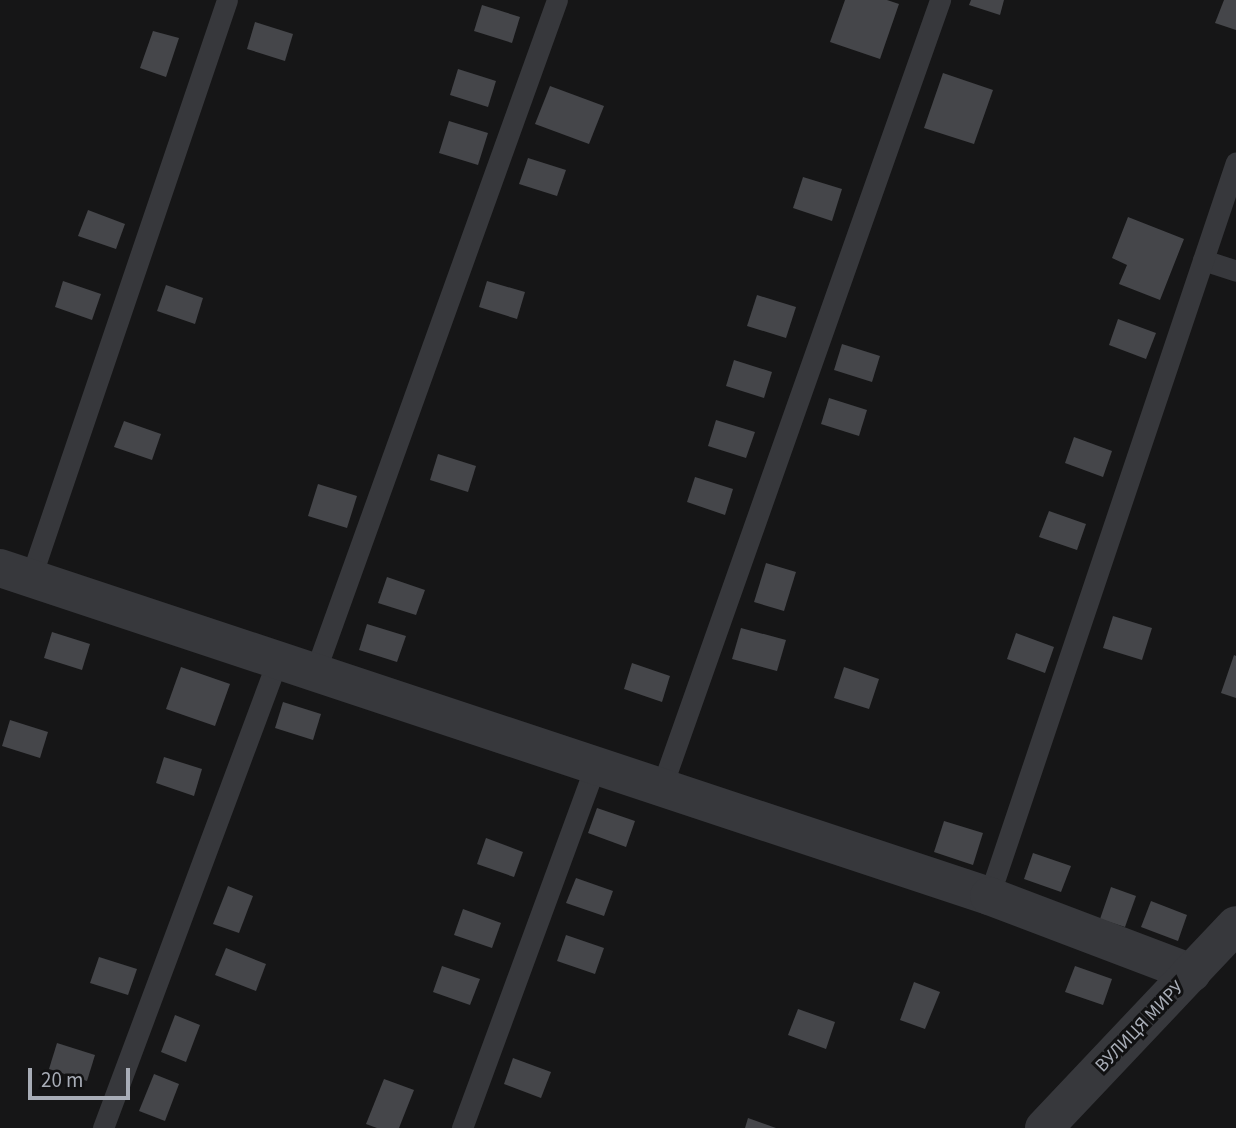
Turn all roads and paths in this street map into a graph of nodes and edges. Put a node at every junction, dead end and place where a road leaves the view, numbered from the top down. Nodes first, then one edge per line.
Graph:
1 (227, 0) edge
2 (557, 0) edge
3 (940, 0) edge
4 (1236, 162) edge
5 (1203, 260) junction
6 (1236, 271) edge
7 (15, 573) edge
8 (278, 659) junction
9 (316, 672) junction
10 (596, 764) junction
11 (663, 786) junction
12 (989, 896) junction
13 (1236, 925) edge
14 (1192, 972) junction
15 (103, 1128) edge
16 (463, 1128) edge
17 (1044, 1128) edge

1 - 7 lane
2 - 9 lane
3 - 11 lane
4 - 5 lane
5 - 6 lane
5 - 12 lane
7 - 8 street
8 - 9 street
8 - 15 lane
9 - 10 street
10 - 11 street
10 - 16 lane
11 - 12 street
12 - 14 street
13 - 14 street, ВУЛИЦЯ МИРУ
14 - 17 street, ВУЛИЦЯ МИРУ

